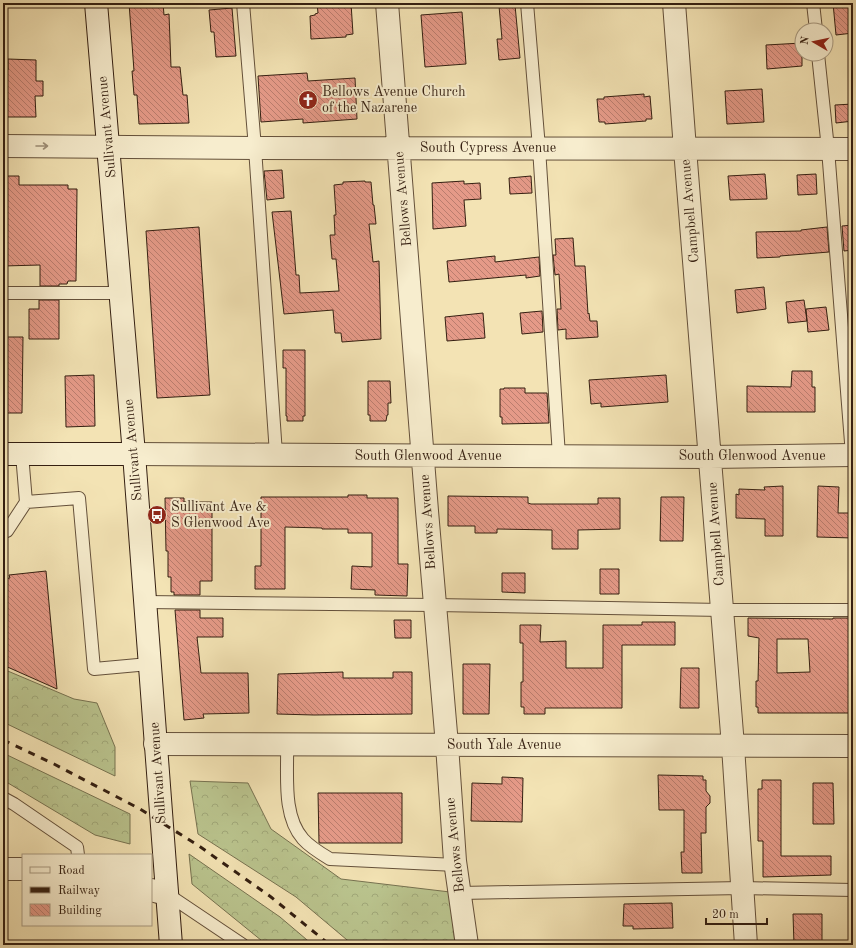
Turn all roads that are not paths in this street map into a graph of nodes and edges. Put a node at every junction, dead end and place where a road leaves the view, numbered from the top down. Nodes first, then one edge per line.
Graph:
1 (96, 3) edge
2 (243, 3) edge
3 (387, 3) edge
4 (526, 3) edge
5 (674, 3) edge
6 (813, 3) edge
7 (815, 22) edge
8 (819, 62) edge
9 (3, 146) edge
10 (108, 146) junction
11 (255, 148) junction
12 (399, 148) junction
13 (539, 148) junction
14 (685, 149) junction
15 (828, 149) junction
16 (853, 149) edge
17 (3, 293) edge
18 (120, 294) junction
19 (13, 454) edge
20 (134, 454) junction
21 (276, 454) junction
22 (852, 455) edge
23 (424, 456) junction
24 (559, 456) junction
25 (710, 457) junction
26 (26, 502) junction
27 (3, 532) edge
28 (145, 602) junction
29 (435, 605) junction
30 (722, 610) junction
31 (853, 610) edge
32 (150, 664) junction
33 (156, 744) junction
34 (287, 744) junction
35 (447, 745) junction
36 (733, 746) junction
37 (853, 746) edge
38 (3, 798) edge
39 (78, 854) edge
40 (456, 865) junction
41 (3, 869) edge
42 (22, 869) edge
43 (742, 888) junction
44 (853, 890) edge
45 (159, 892) edge
46 (460, 893) junction
47 (171, 945) edge
48 (244, 945) edge
49 (467, 945) edge
50 (746, 945) edge

1 - 10 street, Sullivant Avenue
2 - 11 lane
3 - 12 street, Bellows Avenue
4 - 13 lane
5 - 14 street, Campbell Avenue
6 - 7 lane
8 - 15 lane
9 -> 10 street, South Cypress Avenue
10 - 11 street, South Cypress Avenue
10 - 18 street, Sullivant Avenue
11 - 12 street, South Cypress Avenue
11 - 21 lane
12 - 13 street, South Cypress Avenue
12 - 23 street, Bellows Avenue
13 - 14 street, South Cypress Avenue
13 - 24 lane
14 - 15 street, South Cypress Avenue
14 - 25 street, Campbell Avenue
15 - 16 street, South Cypress Avenue
15 - 22 lane
17 - 18 lane
18 - 20 street, Sullivant Avenue
19 - 20 street, South Glenwood Avenue
19 - 26 lane
20 - 21 street, South Glenwood Avenue
20 - 28 street, Sullivant Avenue
21 - 23 street, South Glenwood Avenue
22 - 25 street, South Glenwood Avenue
23 - 24 street, South Glenwood Avenue
23 - 29 street, Bellows Avenue
24 - 25 street, South Glenwood Avenue
25 - 30 street, Campbell Avenue
26 - 27 lane
26 - 32 lane
28 - 29 lane
28 - 32 street, Sullivant Avenue
29 - 30 lane
29 - 35 street, Bellows Avenue
30 - 31 lane
30 - 36 street, Campbell Avenue
32 - 33 street, Sullivant Avenue
33 - 34 street, South Yale Avenue
33 - 45 street, Sullivant Avenue
34 - 35 street, South Yale Avenue
34 - 40 lane
35 - 36 street, South Yale Avenue
35 - 40 street, Bellows Avenue
36 - 37 street, South Yale Avenue
36 - 43 street, Campbell Avenue
38 - 39 lane
40 - 46 street, Bellows Avenue
41 - 42 street
43 - 44 lane
43 - 46 lane
43 - 50 street, Campbell Avenue
45 - 47 street, Sullivant Avenue
45 - 48 lane
46 - 49 street, Bellows Avenue

